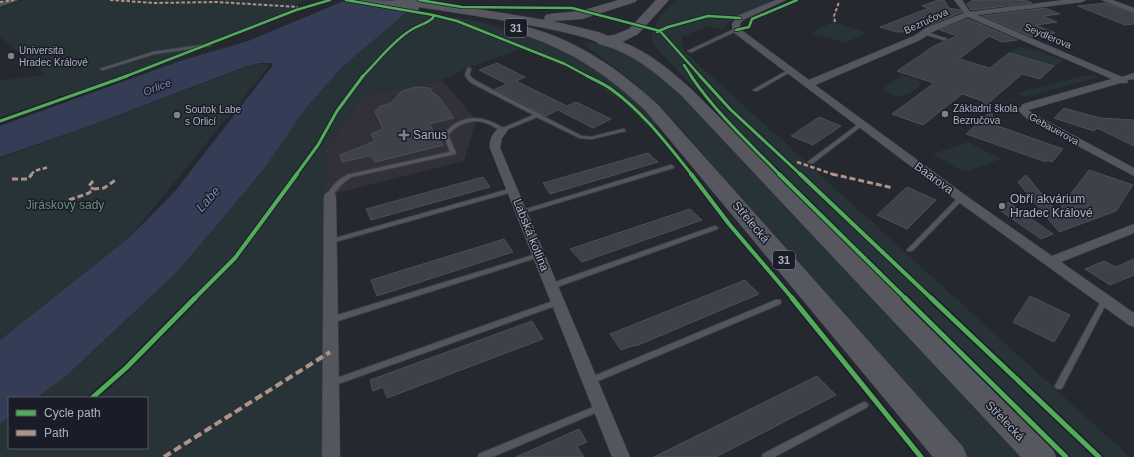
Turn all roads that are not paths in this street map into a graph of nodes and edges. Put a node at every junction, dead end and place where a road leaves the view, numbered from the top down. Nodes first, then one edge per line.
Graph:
1 (15, 0) edge
2 (365, 0) edge
3 (400, 0) edge
4 (631, 0) edge
5 (634, 0) edge
6 (663, 0) edge
7 (782, 0) edge
8 (958, 0) edge
9 (1082, 0) edge
10 (1106, 0) edge
11 (0, 5) edge
12 (436, 9) junction
13 (1134, 11) edge
14 (482, 13) junction
15 (968, 14) junction
16 (643, 21) junction
17 (736, 30) junction
18 (925, 33) junction
19 (571, 38) junction
20 (945, 39) dead end
21 (608, 40) junction
22 (209, 45) dead end
23 (690, 51) dead end
24 (102, 69) dead end
25 (469, 69) dead end
26 (791, 70) junction
27 (1134, 76) edge
28 (1122, 80) junction
29 (809, 84) junction
30 (1134, 85) edge
31 (755, 90) dead end
32 (686, 92) junction
33 (537, 115) junction
34 (862, 124) junction
35 (503, 130) junction
36 (623, 130) dead end
37 (811, 162) dead end
38 (671, 167) dead end
39 (1134, 173) edge
40 (513, 190) junction
41 (330, 196) joint
42 (961, 198) junction
43 (522, 212) junction
44 (715, 228) dead end
45 (1134, 228) edge
46 (331, 241) junction
47 (910, 250) dead end
48 (540, 255) junction
49 (1051, 261) junction
50 (552, 286) junction
51 (1105, 300) junction
52 (558, 302) junction
53 (778, 302) dead end
54 (331, 320) junction
55 (1134, 321) edge
56 (590, 381) junction
57 (330, 384) junction
58 (1059, 386) dead end
59 (864, 405) dead end
60 (601, 407) junction
61 (331, 457) edge
62 (482, 457) edge
63 (621, 457) edge
64 (766, 457) edge
65 (952, 457) edge
66 (1041, 457) edge

1 - 11 lane
2 - 12 main road, 31
3 - 12 main road, 31
4 - 14 main road
5 - 19 main road
6 - 16 main road
7 - 17 street
8 - 15 street
9 - 15 street, Bezručova
10 - 13 street
12 - 14 main road, 31
12 - 19 main road, 31
14 - 19 main road, 31
15 - 18 street, Bezručova
15 - 28 street, Seydlerova
16 - 21 main road
16 - 32 main road, Střelecká
17 - 23 lane
17 - 26 street, Baarova
18 - 20 lane
18 - 29 street, Bezručova
19 - 21 main road
19 - 65 main road, Střelecká / 31
21 - 32 main road, Střelecká
22 - 24 lane
25 - 33 lane
26 - 29 street, Baarova
26 - 31 lane
27 - 28 street
28 - 30 street, Seydlerova
28 - 39 street, Gebauerova
29 - 34 street, Baarova
32 - 66 main road, Střelecká
33 - 35 lane
33 - 36 lane
34 - 37 lane
34 - 42 street, Baarova
35 - 40 street, Labská kotlina
35 - 41 lane
38 - 43 lane
40 - 43 street, Labská kotlina
40 - 46 lane
41 - 46 street
42 - 47 lane
42 - 49 street, Baarova
43 - 48 street, Labská kotlina
44 - 50 lane
45 - 49 street
46 - 54 street
48 - 50 street, Labská kotlina
48 - 54 lane
49 - 51 street, Baarova
50 - 52 street, Labská kotlina
51 - 55 street, Baarova
51 - 58 lane
52 - 56 street, Labská kotlina
52 - 57 lane
53 - 56 lane
54 - 57 street
56 - 60 street, Labská kotlina
57 - 61 street
59 - 64 lane
60 - 62 lane
60 - 63 street, Labská kotlina

